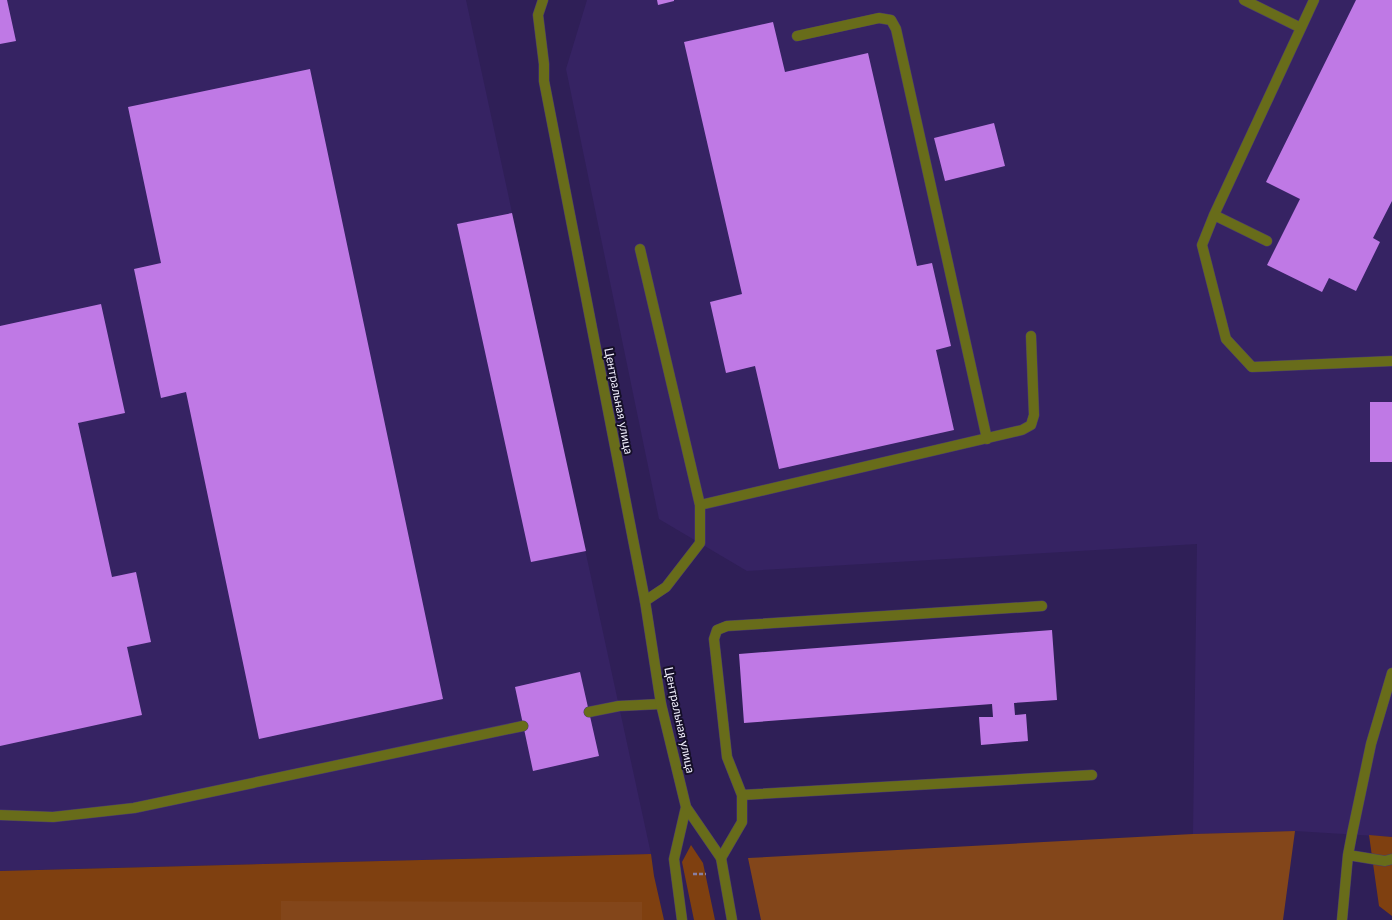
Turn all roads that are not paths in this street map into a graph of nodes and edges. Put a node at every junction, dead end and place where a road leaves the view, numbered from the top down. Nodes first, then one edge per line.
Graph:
1 (543, 0) edge
2 (1244, 0) edge
3 (1314, 0) edge
4 (1301, 28) junction
5 (796, 36) dead end
6 (1214, 215) junction
7 (1267, 241) dead end
8 (640, 249) dead end
9 (1031, 336) dead end
10 (1392, 361) edge
11 (987, 439) junction
12 (700, 505) junction
13 (645, 600) junction
14 (1042, 606) dead end
15 (1392, 673) edge
16 (662, 704) junction
17 (589, 712) dead end
18 (523, 726) dead end
19 (1092, 775) dead end
20 (742, 795) junction
21 (686, 807) junction
22 (0, 815) edge
23 (1348, 855) junction
24 (721, 858) junction
25 (1392, 860) edge
26 (682, 920) edge
27 (732, 920) edge
28 (1342, 920) edge

1 - 13 street, Центральная улица
2 - 4 street
3 - 4 street
4 - 6 street
5 - 11 street
6 - 7 street
6 - 10 street
8 - 12 street
9 - 11 street
11 - 12 street
12 - 13 street
13 - 16 street, Центральная улица
14 - 20 street
15 - 23 street
16 - 17 street
16 - 21 street, Центральная улица
18 - 22 street
19 - 20 street
20 - 24 street
21 - 24 street
21 - 26 street
23 - 25 street
23 - 28 street
24 - 27 street

